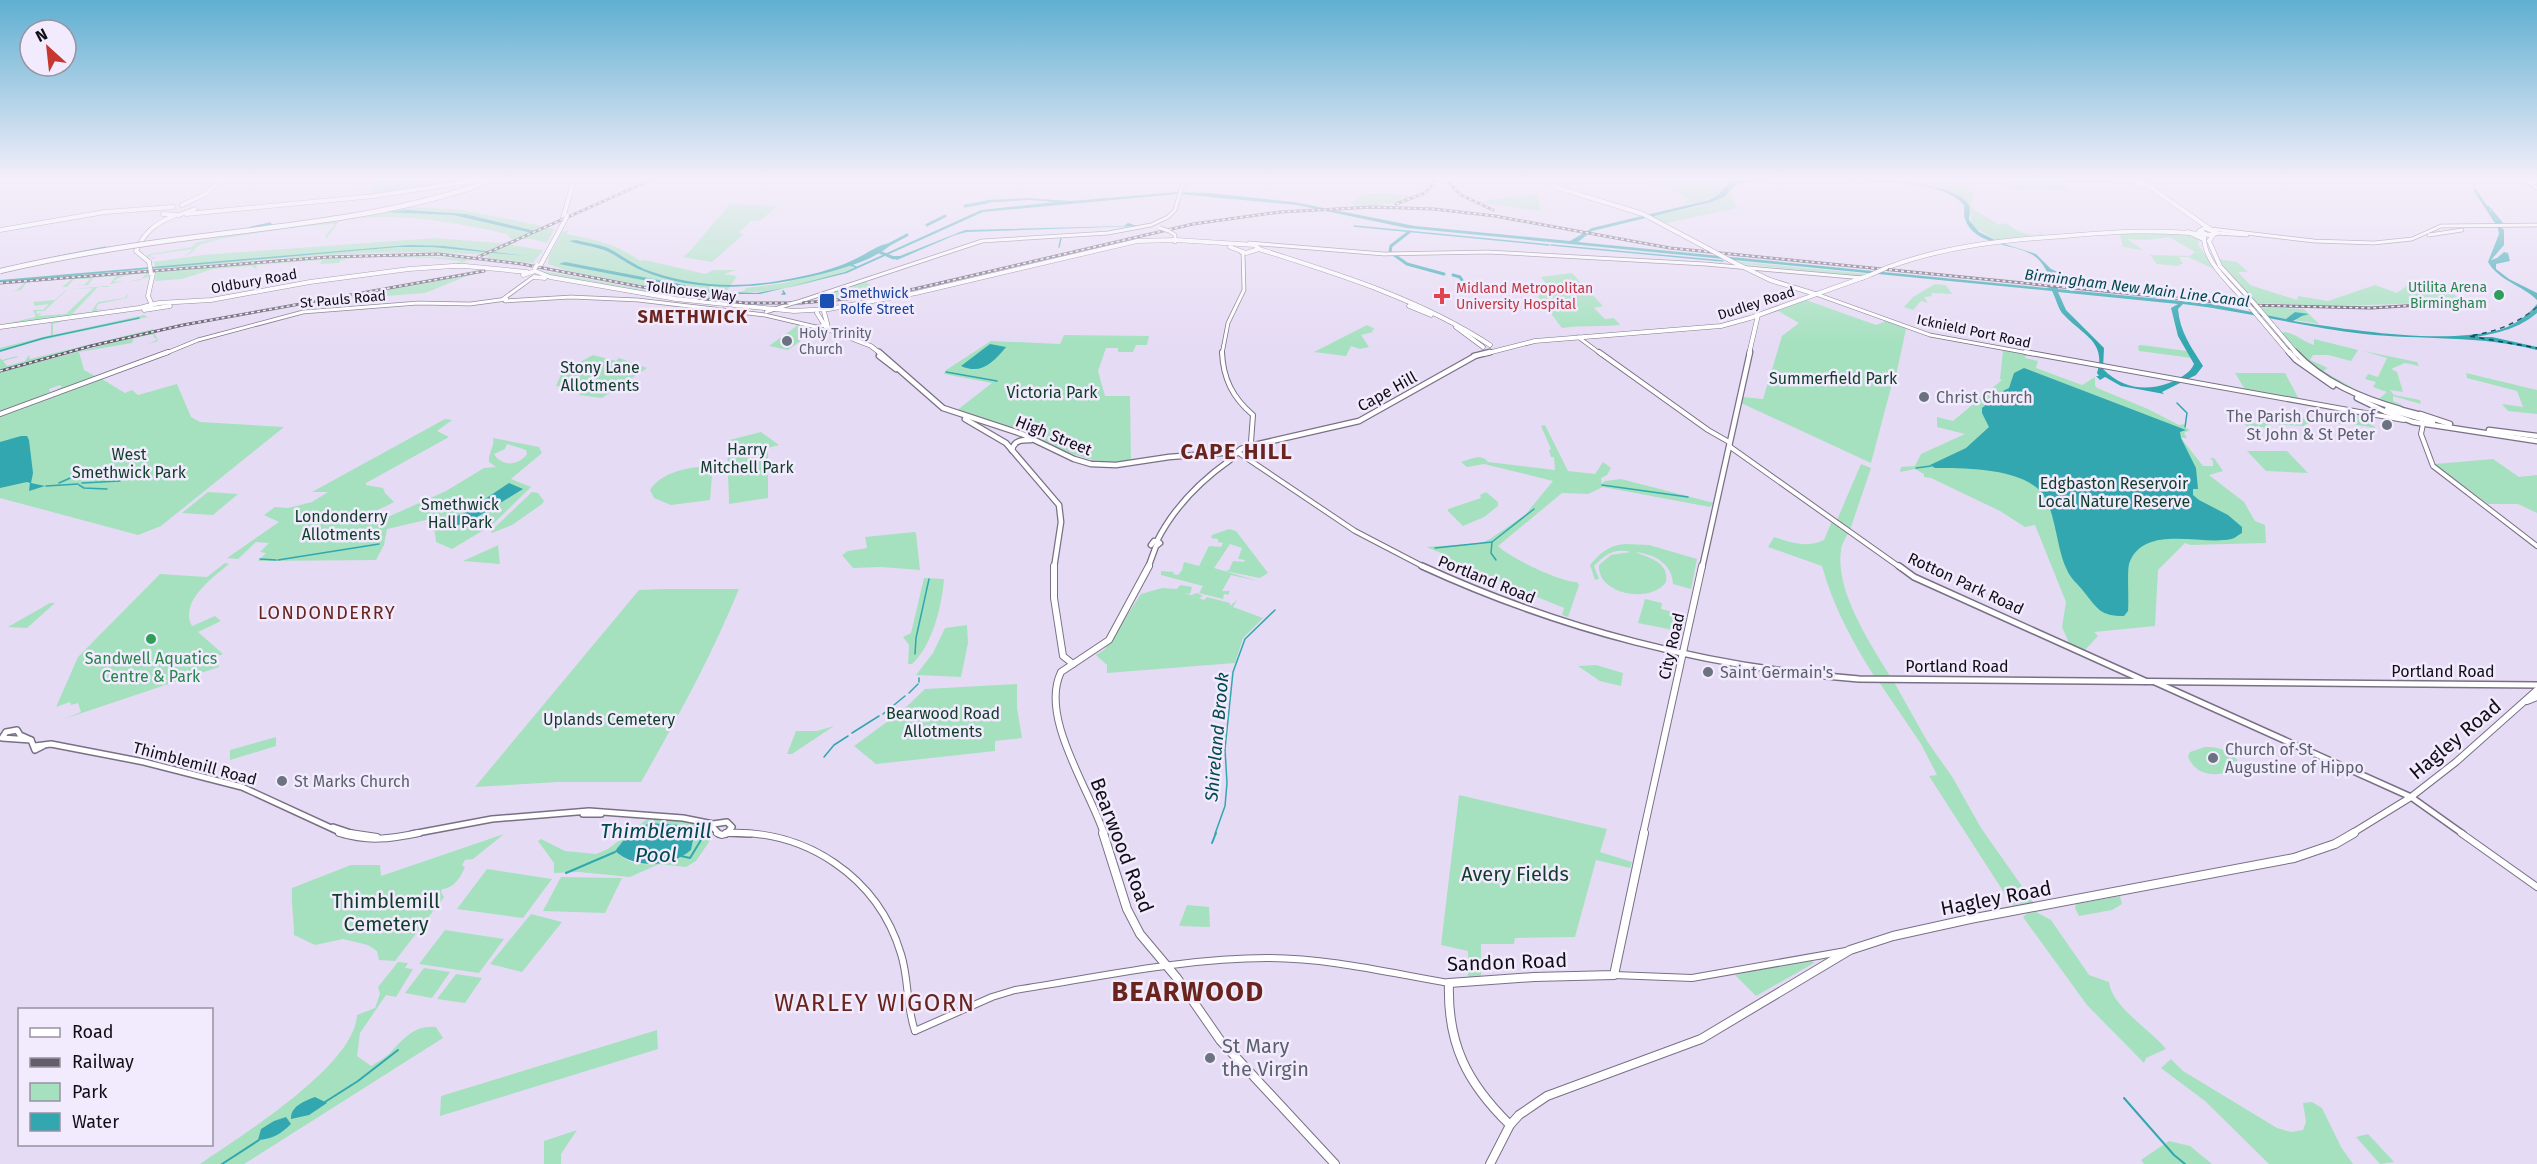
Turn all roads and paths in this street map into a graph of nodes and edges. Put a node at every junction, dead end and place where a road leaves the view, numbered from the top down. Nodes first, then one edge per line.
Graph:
1 (140, 234) edge
2 (145, 234) edge
3 (218, 234) edge
4 (555, 234) edge
5 (1087, 234) edge
6 (1171, 234) edge
7 (1681, 234) edge
8 (2088, 234) edge
9 (2195, 234) edge
10 (2203, 234) edge
11 (2215, 234) edge
12 (2241, 234) edge
13 (2241, 234) edge
14 (2426, 234) edge
15 (2430, 234) edge
16 (2438, 234) edge
17 (2426, 236) junction
18 (1175, 239) junction
19 (2204, 241) junction
20 (1248, 243) junction
21 (1263, 243) junction
22 (2346, 244) junction
23 (139, 245) junction
24 (1240, 248) junction
25 (1707, 248) joint
26 (1257, 249) junction
27 (1249, 253) junction
28 (1242, 259) junction
29 (1733, 262) joint
30 (1741, 266) junction
31 (451, 267) joint
32 (462, 267) junction
33 (1752, 269) junction
34 (0, 270) edge
35 (535, 271) junction
36 (524, 277) junction
37 (1863, 278) junction
38 (522, 284) junction
39 (951, 286) junction
40 (149, 294) junction
41 (1816, 294) junction
42 (505, 299) junction
43 (162, 305) junction
44 (150, 307) junction
45 (784, 308) junction
46 (773, 310) junction
47 (2256, 310) junction
48 (794, 311) junction
49 (766, 312) junction
50 (824, 312) junction
51 (817, 313) junction
52 (804, 314) junction
53 (1758, 315) junction
54 (1441, 318) junction
55 (1750, 318) junction
56 (2259, 318) joint
57 (2268, 319) joint
58 (1756, 323) junction
59 (824, 325) junction
60 (0, 328) edge
61 (1578, 337) junction
62 (1515, 345) junction
63 (1492, 346) junction
64 (1486, 350) junction
65 (1498, 351) junction
66 (2291, 355) junction
67 (2299, 356) junction
68 (2355, 397) junction
69 (2375, 407) junction
70 (2400, 409) junction
71 (2387, 411) junction
72 (2360, 413) junction
73 (0, 414) edge
74 (2366, 414) junction
75 (2420, 414) junction
76 (2410, 421) junction
77 (979, 424) junction
78 (2424, 425) junction
79 (1005, 428) junction
80 (2484, 431) junction
81 (2537, 438) edge
82 (1035, 441) junction
83 (1017, 442) junction
84 (1006, 443) junction
85 (1729, 444) junction
86 (1252, 446) junction
87 (1012, 450) junction
88 (1238, 452) junction
89 (1222, 453) junction
90 (1187, 455) junction
91 (1179, 457) junction
92 (1195, 457) junction
93 (2537, 546) edge
94 (1683, 653) junction
95 (1073, 664) junction
96 (2145, 681) junction
97 (2154, 681) junction
98 (2537, 685) edge
99 (2537, 690) edge
100 (2537, 697) edge
101 (2526, 702) junction
102 (18, 732) junction
103 (12, 738) junction
104 (1, 739) edge
105 (34, 746) junction
106 (2411, 797) junction
107 (712, 826) junction
108 (733, 830) junction
109 (2537, 887) edge
110 (1850, 950) junction
111 (1813, 956) junction
112 (1830, 961) junction
113 (1168, 966) junction
114 (1614, 975) junction
115 (1449, 983) junction
116 (1510, 1125) junction
117 (1335, 1164) edge
118 (1490, 1164) edge

1 - 23 main road
2 - 23 main road
3 - 34 highway, bridge
4 - 35 main road
5 - 45 main road, bridge
6 - 18 main road, bridge
7 - 25 main road
8 - 37 main road, Dudley Road, bridge
9 - 19 main road
10 - 19 main road
11 - 47 main road, bridge
12 - 22 main road
13 - 22 main road
14 - 22 main road
15 - 17 main road
16 - 17 main road
17 - 22 main road
18 - 24 main road
18 - 39 main road
18 - 39 main road
19 - 47 main road, bridge
20 - 21 main road
20 - 24 main road
20 - 26 main road
21 - 26 main road
21 - 30 main road
23 - 40 main road, bridge
24 - 27 main road
24 - 28 main road
25 - 29 main road, bridge
26 - 27 main road
26 - 54 main road
27 - 28 main road
28 - 86 main road
29 - 30 main road
30 - 33 main road
31 - 32 main road, Oldbury Road, bridge
31 - 43 main road, Oldbury Road
32 - 35 main road, Oldbury Road
32 - 36 main road, Oldbury Road
33 - 37 main road
33 - 41 main road
35 - 36 main road
35 - 38 main road
35 - 46 main road, Tollhouse Way
35 - 49 main road, Tollhouse Way
36 - 38 main road
37 - 41 main road, Dudley Road
38 - 42 main road
39 - 48 main road, Tollhouse Way
39 - 50 main road, Tollhouse Way
40 - 43 main road
40 - 44 main road
41 - 53 main road, Dudley Road
41 - 72 main road, Icknield Port Road
42 - 59 main road, St Pauls Road
42 - 73 main road, St Pauls Road
43 - 44 main road
44 - 60 main road
45 - 46 main road, Tollhouse Way
45 - 48 main road, Tollhouse Way
46 - 49 main road
46 - 52 main road
47 - 56 main road
47 - 57 main road
48 - 50 main road
49 - 52 main road, Tollhouse Way
50 - 51 main road, Tollhouse Way
50 - 59 main road
51 - 52 main road, Tollhouse Way
51 - 59 main road
53 - 55 main road, Dudley Road
53 - 58 main road, City Road
54 - 63 main road
54 - 64 main road
55 - 58 main road
55 - 61 main road, Dudley Road
56 - 66 main road
57 - 67 main road
58 - 85 main road, City Road
59 - 77 main road
61 - 62 main road, Dudley Road
61 - 85 main road, Rotton Park Road
62 - 63 main road, Dudley Road
62 - 65 main road, Dudley Road
63 - 64 main road, Dudley Road
63 - 65 main road
64 - 65 main road, Dudley Road
64 - 86 main road, Cape Hill
66 - 67 main road
66 - 68 main road
67 - 70 main road
68 - 69 main road
68 - 71 main road
69 - 71 main road
69 - 74 main road
70 - 71 main road
70 - 75 main road
71 - 74 main road
71 - 76 main road
71 - 78 main road
72 - 74 main road
72 - 76 main road
75 - 78 main road
75 - 80 main road
76 - 78 main road
77 - 79 main road, High Street
77 - 84 main road
78 - 80 main road
78 - 93 main road
79 - 82 main road, High Street
79 - 83 main road
80 - 81 main road
82 - 83 main road
82 - 91 main road, High Street
83 - 84 main road
83 - 87 main road
84 - 87 main road
85 - 94 main road, City Road
85 - 96 main road, Rotton Park Road
86 - 88 main road, Cape Hill
87 - 95 main road
88 - 89 main road, Cape Hill
88 - 94 main road, Portland Road
88 - 95 main road, Bearwood Road
89 - 90 main road, Cape Hill
89 - 92 main road, Cape Hill
90 - 91 main road, Cape Hill
90 - 92 main road
91 - 92 main road, Cape Hill
94 - 96 main road, Portland Road
94 - 114 main road, City Road
95 - 113 main road, Bearwood Road
96 - 97 main road, Portland Road
97 - 98 main road, Portland Road
97 - 106 main road
99 - 101 main road, Hagley Road
100 - 101 main road, Hagley Road
101 - 106 main road, Hagley Road
102 - 103 main road
102 - 104 main road
102 - 105 main road
103 - 104 main road, Thimblemill Road
103 - 105 main road, Thimblemill Road
105 - 107 main road, Thimblemill Road
106 - 109 main road
106 - 110 main road, Hagley Road
107 - 108 main road
107 - 108 main road, Thimblemill Road
108 - 113 main road, Sandon Road
110 - 111 main road, Sandon Road
110 - 112 main road, Hagley Road
111 - 112 main road, Sandon Road
111 - 114 main road, Sandon Road
112 - 116 main road, Hagley Road
113 - 115 main road, Sandon Road
113 - 117 main road, Bearwood Road
114 - 115 main road, Sandon Road
115 - 116 main road
116 - 118 main road, Hagley Road

